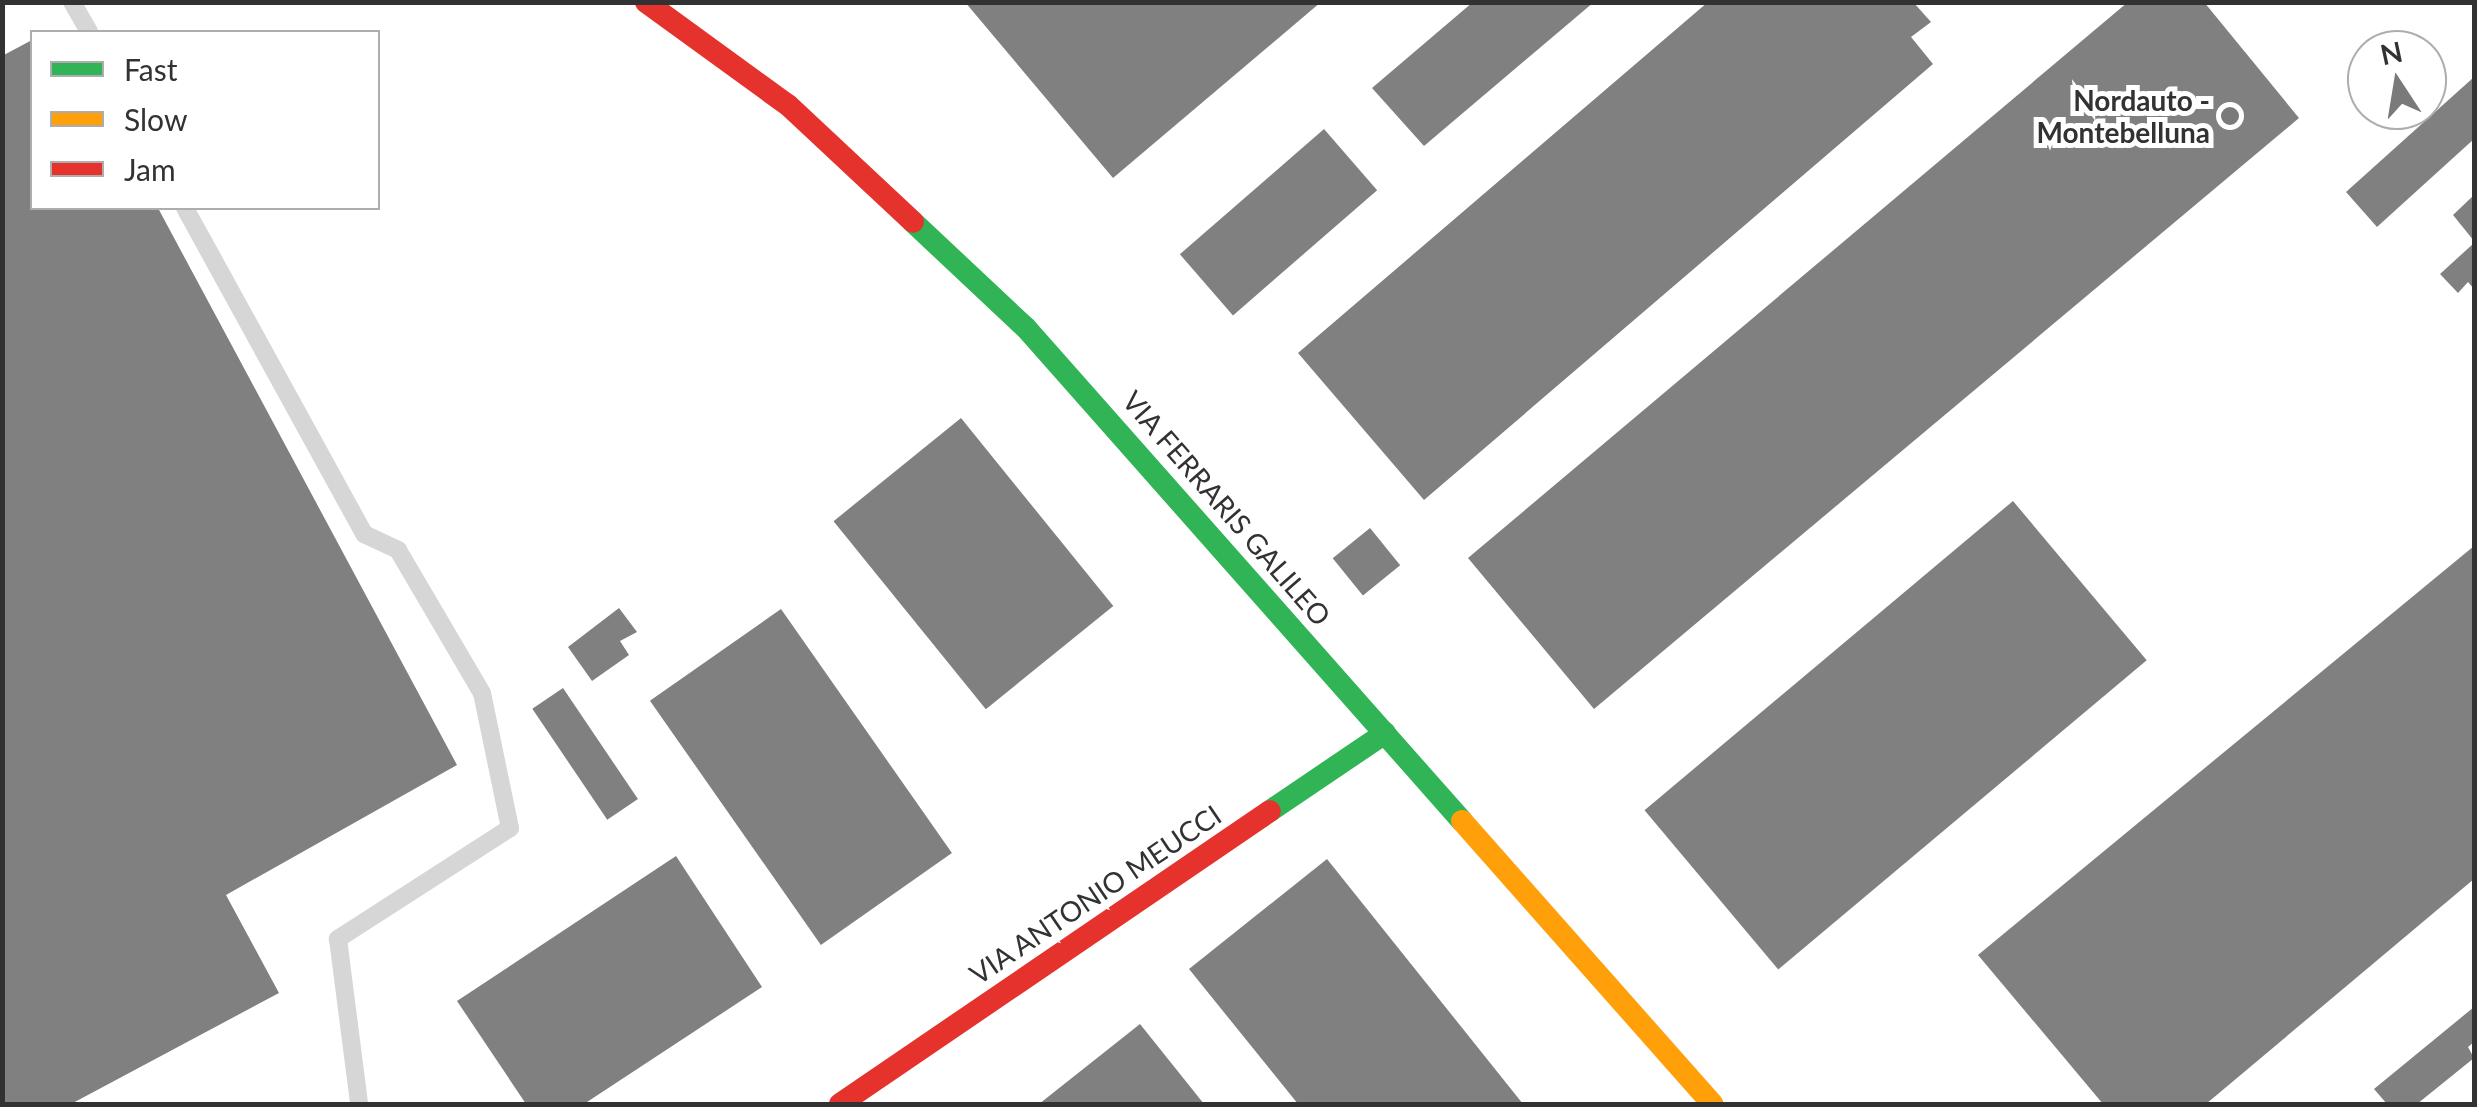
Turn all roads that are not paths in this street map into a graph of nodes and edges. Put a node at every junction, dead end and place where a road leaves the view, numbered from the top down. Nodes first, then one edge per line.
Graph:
1 (72, 2) edge
2 (646, 2) edge
3 (88, 30) edge
4 (185, 210) edge
5 (1385, 733) junction
6 (359, 1104) edge
7 (840, 1104) edge
8 (1712, 1104) edge

1 - 3 lane
2 - 5 street, VIA FERRARIS GALILEO
4 - 6 lane
5 - 7 street, VIA ANTONIO MEUCCI
5 - 8 street, VIA FERRARIS GALILEO

